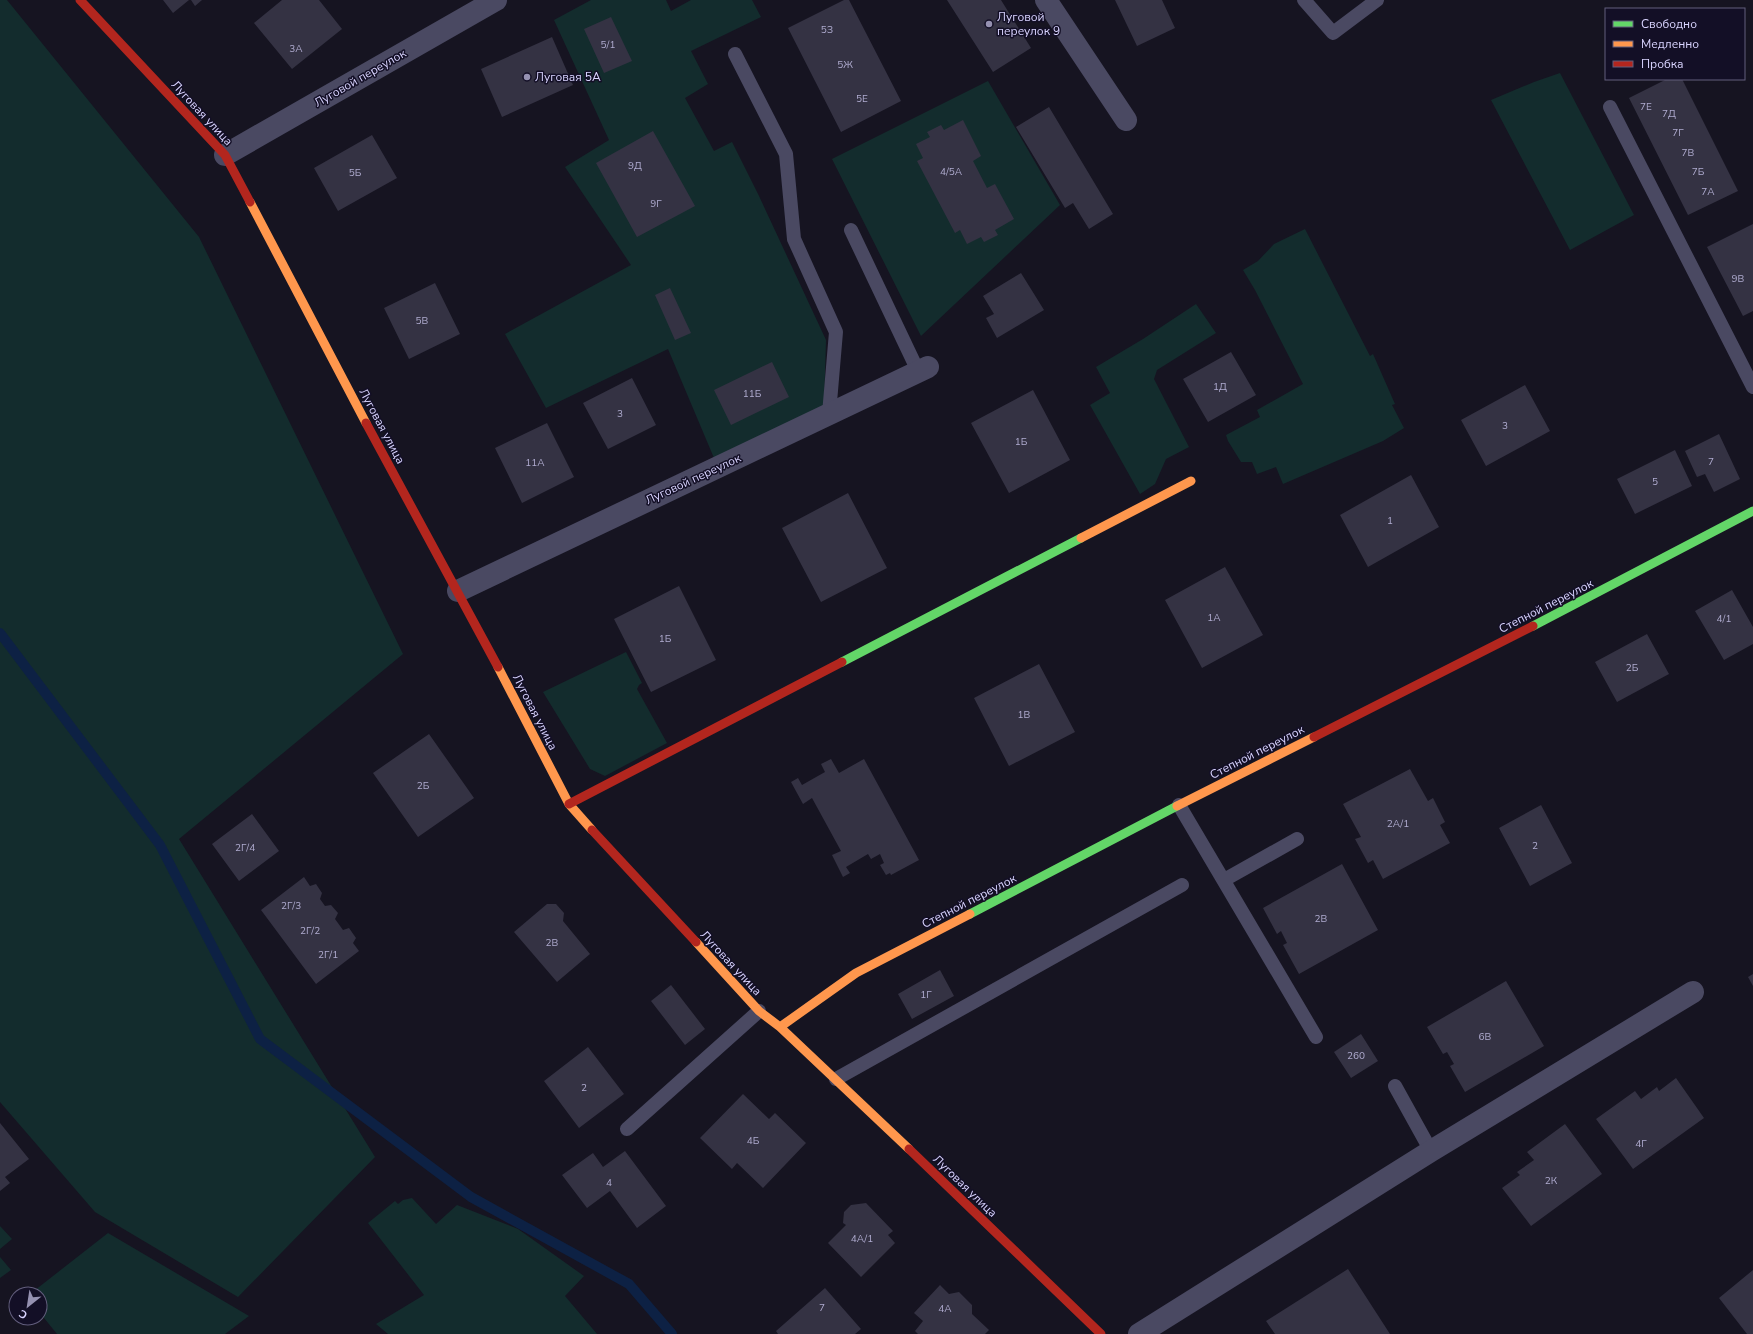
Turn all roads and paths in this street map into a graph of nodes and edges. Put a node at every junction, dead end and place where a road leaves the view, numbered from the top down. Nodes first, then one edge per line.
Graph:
1 (80, 0) edge
2 (496, 0) edge
3 (1046, 0) edge
4 (1304, 0) edge
5 (1377, 0) edge
6 (735, 54) dead end
7 (1610, 107) dead end
8 (1126, 120) dead end
9 (225, 155) junction
10 (851, 230) dead end
11 (923, 369) joint
12 (1753, 387) edge
13 (829, 414) junction
14 (1191, 481) dead end
15 (1753, 511) edge
16 (458, 591) junction
17 (568, 804) junction
18 (1179, 805) junction
19 (1296, 839) dead end
20 (1224, 880) junction
21 (1182, 885) dead end
22 (1693, 992) dead end
23 (758, 1011) junction
24 (780, 1027) junction
25 (1316, 1037) dead end
26 (836, 1079) junction
27 (1395, 1086) dead end
28 (627, 1129) dead end
29 (1431, 1151) junction
30 (1101, 1334) edge
31 (1139, 1334) edge

1 - 9 street, Луговая улица
2 - 9 street, Луговой переулок
3 - 8 street
4 - 5 lane
6 - 13 lane
7 - 12 lane
9 - 16 street, Луговая улица
10 - 11 lane
11 - 13 street, Луговой переулок
13 - 16 street, Луговой переулок
14 - 17 street
15 - 18 street, Степной переулок
16 - 17 street, Луговая улица
17 - 23 street, Луговая улица
18 - 20 lane
18 - 24 street, Степной переулок
19 - 20 lane
20 - 25 lane
21 - 26 lane
22 - 29 street
23 - 24 street, Луговая улица
23 - 28 lane
24 - 26 street, Луговая улица
26 - 30 street, Луговая улица
27 - 29 lane
29 - 31 street

